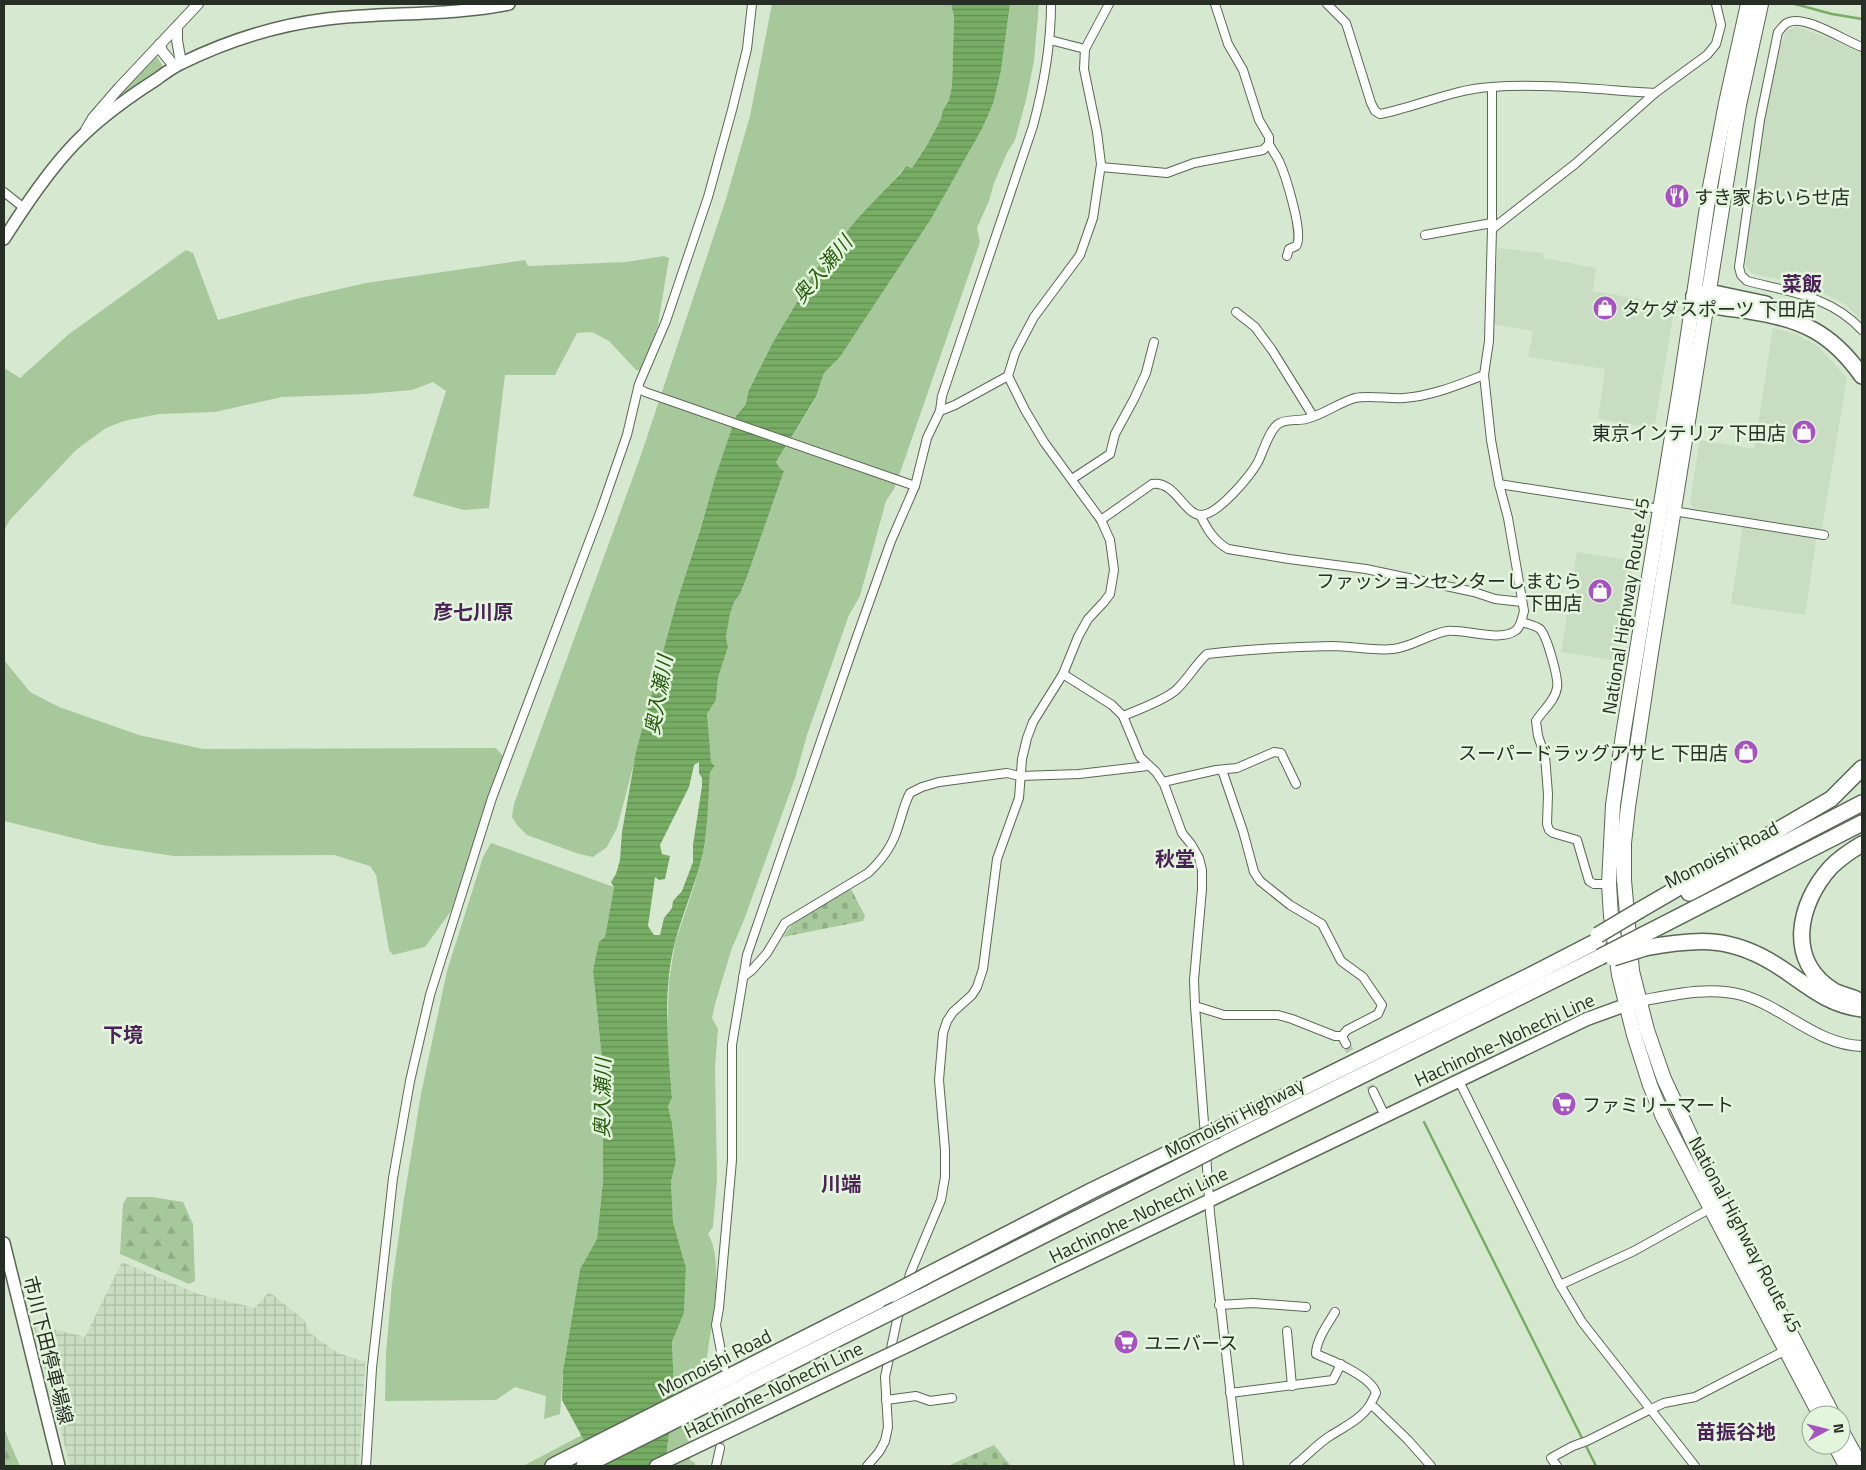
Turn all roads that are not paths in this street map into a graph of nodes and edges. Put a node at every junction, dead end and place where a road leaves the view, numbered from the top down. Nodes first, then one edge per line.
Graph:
1 (198, 4) edge
2 (508, 4) edge
3 (752, 4) edge
4 (1051, 4) edge
5 (1109, 4) edge
6 (1215, 4) edge
7 (1327, 4) edge
8 (1716, 4) edge
9 (1748, 4) edge
10 (1761, 4) edge
11 (177, 27) junction
12 (1050, 40) junction
13 (160, 44) junction
14 (1862, 47) edge
15 (1085, 49) junction
16 (178, 65) junction
17 (1492, 86) junction
18 (1655, 93) junction
19 (83, 136) junction
20 (1269, 144) junction
21 (1101, 167) junction
22 (4, 192) edge
23 (24, 208) junction
24 (1492, 226) junction
25 (1425, 235) dead end
26 (4, 239) edge
27 (1287, 256) dead end
28 (1694, 296) junction
29 (1708, 298) junction
30 (1236, 312) dead end
31 (1862, 330) edge
32 (1154, 342) dead end
33 (1862, 362) edge
34 (1484, 375) junction
35 (1008, 376) junction
36 (1862, 376) edge
37 (642, 390) junction
38 (940, 410) junction
39 (1313, 416) junction
40 (1072, 479) junction
41 (1499, 484) junction
42 (912, 485) junction
43 (1666, 510) junction
44 (1200, 515) junction
45 (1101, 520) junction
46 (1824, 535) dead end
47 (1522, 602) junction
48 (1522, 622) junction
49 (1064, 674) junction
50 (1123, 716) junction
51 (1148, 766) junction
52 (1862, 768) edge
53 (1222, 770) junction
54 (1020, 776) junction
55 (1163, 782) junction
56 (1296, 784) dead end
57 (1862, 803) edge
58 (1862, 823) edge
59 (1862, 844) edge
60 (1609, 884) junction
61 (1640, 914) junction
62 (1644, 942) junction
63 (1600, 959) joint
64 (743, 977) junction
65 (1862, 999) edge
66 (1632, 1002) junction
67 (1195, 1006) junction
68 (1862, 1008) edge
69 (1342, 1036) junction
70 (1346, 1044) tunnel mouth
71 (1862, 1046) edge
72 (1459, 1081) junction
73 (1373, 1091) tunnel mouth
74 (1385, 1116) junction
75 (1209, 1200) junction
76 (1711, 1208) junction
77 (4, 1243) edge
78 (1560, 1285) junction
79 (892, 1294) joint
80 (1219, 1305) junction
81 (1306, 1307) dead end
82 (1335, 1312) dead end
83 (887, 1314) joint
84 (1287, 1331) dead end
85 (1786, 1350) junction
86 (1341, 1364) junction
87 (724, 1367) dead end
88 (1292, 1386) junction
89 (1230, 1393) junction
90 (952, 1398) dead end
91 (886, 1400) junction
92 (1370, 1405) junction
93 (1815, 1405) edge
94 (1828, 1405) edge
95 (1651, 1409) junction
96 (720, 1448) tunnel mouth
97 (1851, 1448) edge
98 (60, 1466) edge
99 (366, 1466) edge
100 (553, 1466) edge
101 (584, 1466) edge
102 (656, 1466) edge
103 (716, 1466) edge
104 (867, 1466) edge
105 (1239, 1466) edge
106 (1294, 1466) edge
107 (1431, 1466) edge
108 (1556, 1466) edge
109 (1695, 1466) edge
110 (1861, 1466) edge

1 - 11 street
2 - 16 main road
3 - 37 street
4 - 12 street
5 - 15 street
6 - 20 street
7 - 17 street
8 - 18 street
9 - 28 highway, National Highway Route 45
10 - 29 highway, National Highway Route 45
11 - 13 street
11 - 16 street
12 - 15 street
12 - 38 street
13 - 16 street
13 - 19 street
14 - 31 street
15 - 21 street
16 - 19 main road
17 - 18 street
17 - 24 street
18 - 24 street
19 - 23 main road
20 - 21 street
20 - 27 street
21 - 35 street
22 - 23 street
23 - 26 main road
24 - 25 street
24 - 34 street
28 - 29 highway
28 - 43 highway, National Highway Route 45
29 - 33 highway
29 - 36 highway
29 - 43 highway, National Highway Route 45
30 - 39 street
32 - 40 street
34 - 39 street
34 - 41 street
35 - 38 street
35 - 40 street
37 - 42 street
37 - 99 street
38 - 42 street
39 - 44 street
40 - 45 street
41 - 43 street
41 - 47 street
42 - 64 street
43 - 46 street
43 - 60 highway, National Highway Route 45
43 - 66 highway, National Highway Route 45
44 - 45 street
44 - 47 street
45 - 49 street
47 - 48 street
48 - 50 street
48 - 60 street
49 - 50 street
49 - 54 street
50 - 51 street
51 - 54 street
51 - 55 street
52 - 61 highway
53 - 55 street
53 - 56 street
53 - 69 street
54 - 64 street
54 - 91 street
55 - 67 street
57 - 61 highway, Momoishi Road
58 - 62 highway, Momoishi Road
59 - 65 highway
60 - 66 highway, National Highway Route 45
61 - 79 highway, Momoishi Highway, bridge
62 - 63 highway, Momoishi Road, bridge
62 - 68 highway
63 - 83 highway, Momoishi Highway, bridge
64 - 87 street
66 - 71 street
66 - 72 main road, Hachinohe-Nohechi Line
66 - 76 highway, National Highway Route 45
66 - 94 highway, National Highway Route 45
67 - 69 street
67 - 75 street
69 - 70 street
72 - 74 main road, Hachinohe-Nohechi Line
72 - 78 street
73 - 74 street
74 - 75 main road, Hachinohe-Nohechi Line
75 - 80 street
75 - 102 main road, Hachinohe-Nohechi Line, bridge
76 - 78 street
76 - 85 highway, National Highway Route 45
77 - 98 main road, 市川下田停車場線
78 - 95 street
79 - 100 highway, Momoishi Road
80 - 81 street
80 - 89 street
82 - 86 street
83 - 101 highway, Momoishi Road
84 - 88 street
85 - 93 highway, National Highway Route 45
85 - 95 street
86 - 88 street
86 - 92 street
88 - 89 street
89 - 105 street
90 - 91 street
91 - 104 street
92 - 106 street
92 - 107 street
95 - 108 street
95 - 109 street
96 - 103 street
97 - 110 highway

